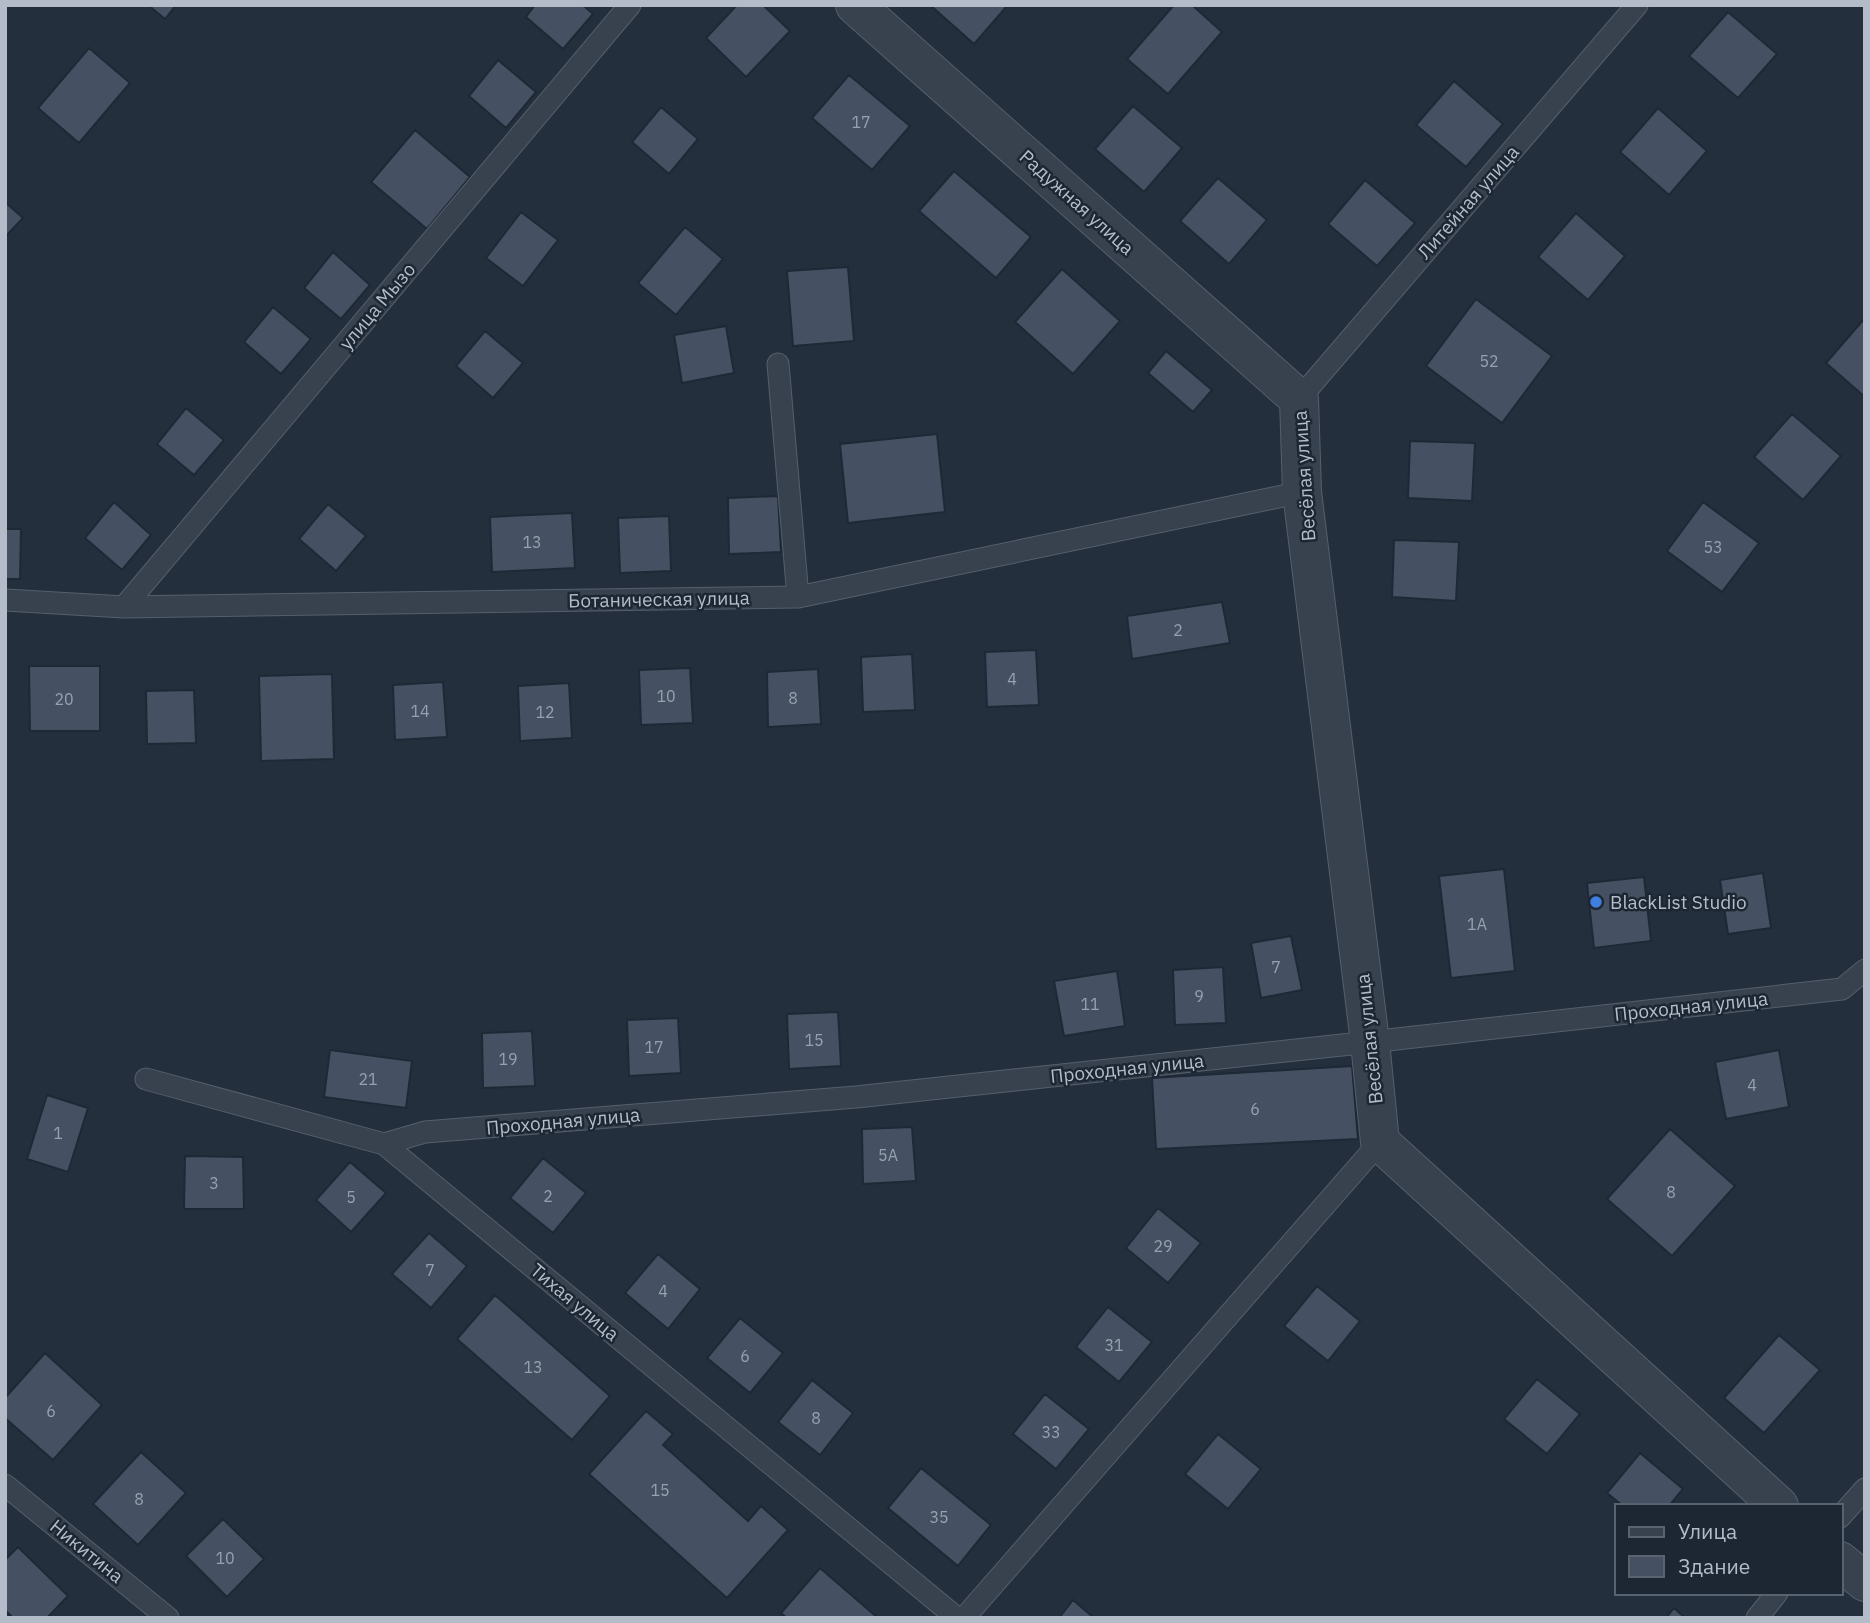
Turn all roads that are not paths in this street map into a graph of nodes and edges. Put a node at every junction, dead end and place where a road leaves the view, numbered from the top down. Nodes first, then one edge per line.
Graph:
1 (630, 5) edge
2 (855, 5) edge
3 (1637, 5) edge
4 (778, 364) dead end
5 (1299, 399) junction
6 (1302, 492) junction
7 (798, 597) junction
8 (5, 600) edge
9 (124, 607) junction
10 (1865, 970) edge
11 (1370, 1042) junction
12 (146, 1079) dead end
13 (1380, 1142) junction
14 (384, 1144) junction
15 (5, 1485) edge
16 (1865, 1489) edge
17 (1777, 1504) edge
18 (1842, 1515) edge
19 (1842, 1563) edge
20 (1865, 1582) edge
21 (1775, 1595) edge
22 (168, 1618) edge
23 (957, 1618) edge
24 (964, 1618) edge
25 (1757, 1618) edge

1 - 9 lane, улица Мызо
2 - 5 street, Радужная улица
3 - 5 lane, Литейная улица
4 - 7 lane
5 - 6 street, Весёлая улица
6 - 7 lane, Ботаническая улица
6 - 11 street, Весёлая улица
7 - 9 lane, Ботаническая улица
8 - 9 lane, Ботаническая улица
10 - 11 lane, Проходная улица
11 - 13 street, Весёлая улица
11 - 14 lane, Проходная улица
12 - 14 lane, Тихая улица
13 - 17 street
13 - 24 lane
14 - 23 lane, Тихая улица
15 - 22 lane, Никитина
16 - 18 lane
19 - 20 street
21 - 25 lane

